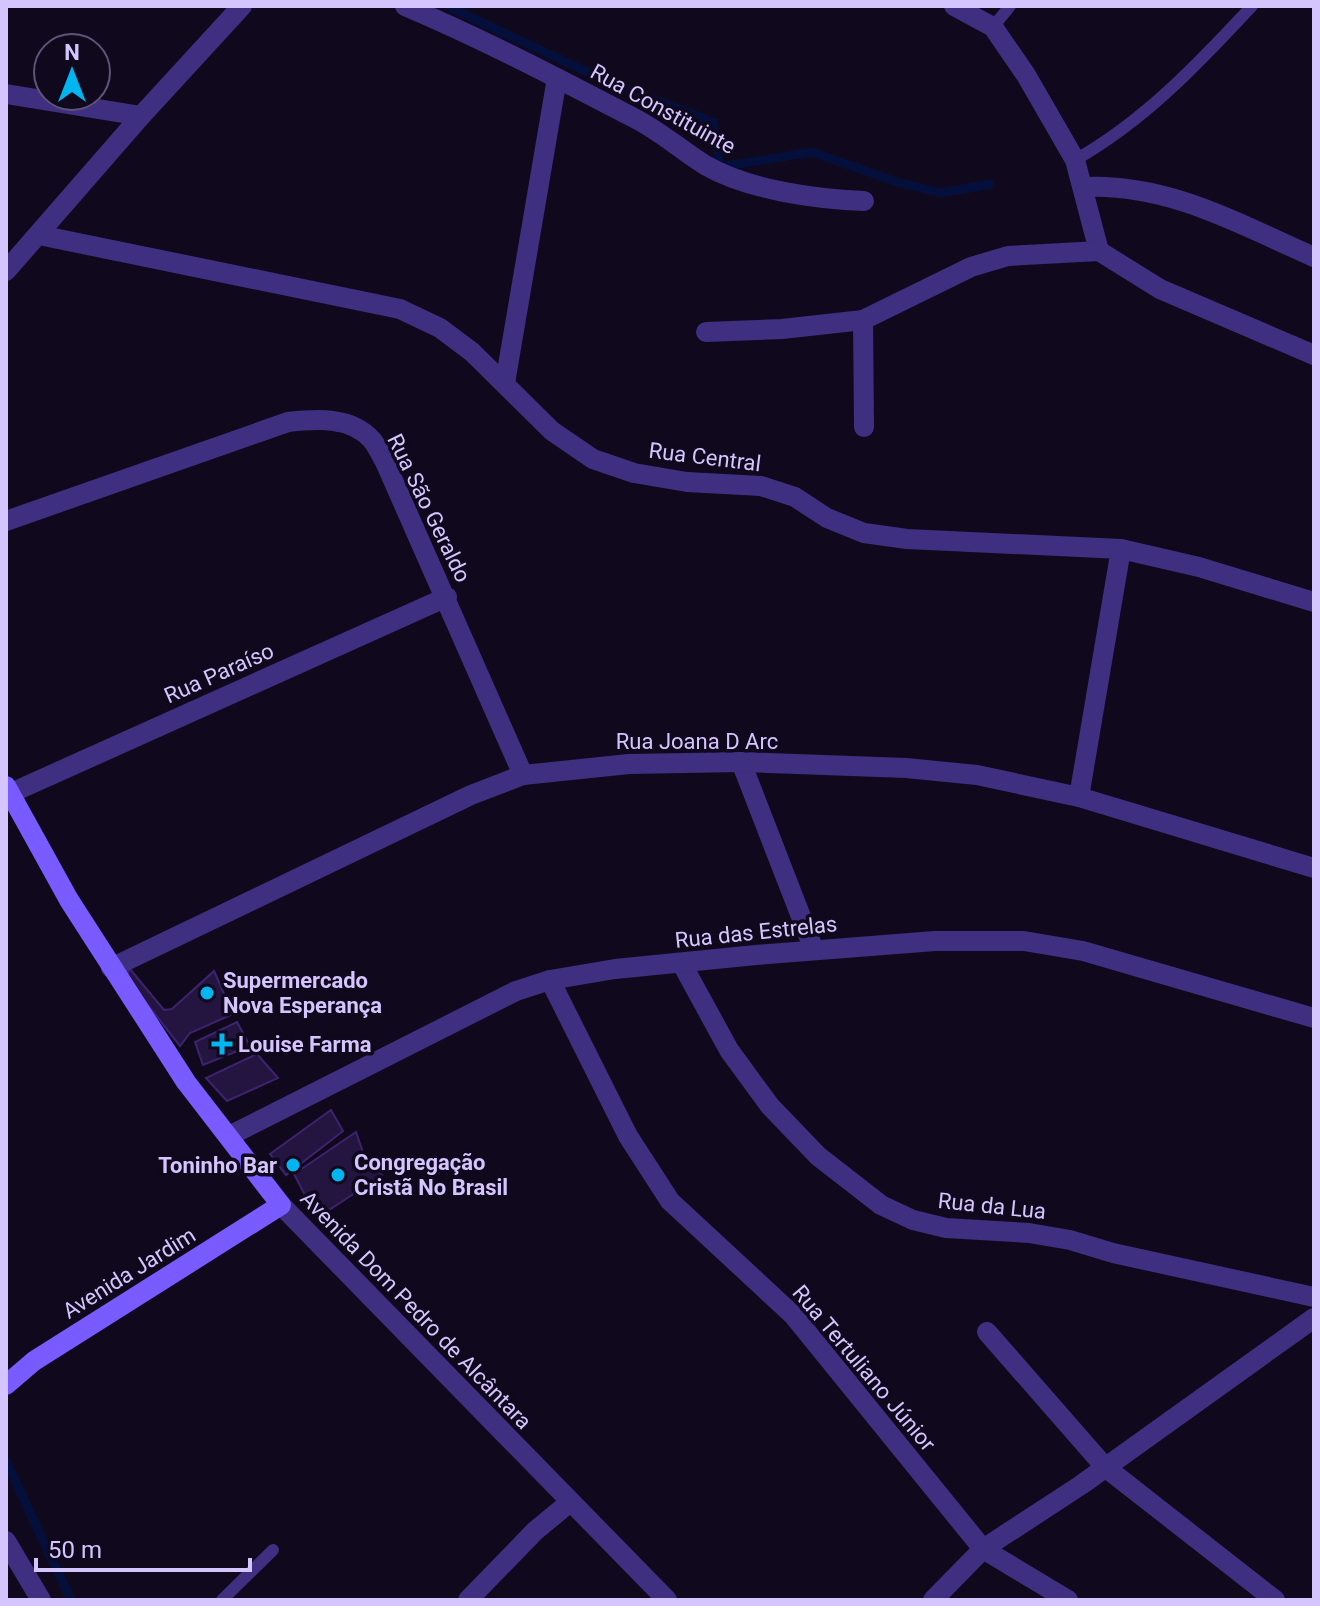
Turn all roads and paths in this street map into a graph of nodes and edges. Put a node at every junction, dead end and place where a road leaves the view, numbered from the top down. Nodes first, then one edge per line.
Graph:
1 (242, 6) edge
2 (405, 6) edge
3 (954, 6) edge
4 (1010, 6) edge
5 (1252, 6) edge
6 (993, 27) junction
7 (557, 78) junction
8 (6, 94) edge
9 (141, 116) junction
10 (1075, 160) junction
11 (1084, 187) junction
12 (864, 201) dead end
13 (39, 235) junction
14 (1099, 251) junction
15 (1314, 257) edge
16 (6, 271) edge
17 (863, 320) junction
18 (706, 332) dead end
19 (1314, 355) edge
20 (505, 383) junction
21 (864, 427) dead end
22 (6, 521) edge
23 (1121, 549) junction
24 (447, 597) junction
25 (1314, 602) edge
26 (741, 762) junction
27 (523, 775) junction
28 (8, 789) edge
29 (1079, 797) junction
30 (1314, 868) edge
31 (814, 950) junction
32 (682, 964) junction
33 (111, 968) junction
34 (550, 980) junction
35 (1314, 1018) edge
36 (229, 1136) junction
37 (281, 1205) junction
38 (1314, 1297) edge
39 (1314, 1318) edge
40 (987, 1332) dead end
41 (6, 1385) edge
42 (1105, 1467) junction
43 (569, 1503) junction
44 (6, 1541) edge
45 (983, 1549) junction
46 (273, 1550) dead end
47 (41, 1600) edge
48 (222, 1600) edge
49 (468, 1600) edge
50 (667, 1600) edge
51 (933, 1600) edge
52 (1068, 1600) edge
53 (1275, 1600) edge

1 - 9 street
2 - 7 street, Rua Constituinte
3 - 6 street
4 - 6 lane
5 - 10 lane
6 - 10 street
7 - 12 street, Rua Constituinte
7 - 20 street
8 - 9 street
9 - 13 street
10 - 11 street
11 - 14 street
11 - 15 street
13 - 16 street
13 - 20 street, Rua Central
14 - 17 street
14 - 19 street
17 - 18 street
17 - 21 street
20 - 23 street, Rua Central
22 - 24 street, Rua São Geraldo
23 - 25 street, Rua Central
23 - 29 street
24 - 27 street, Rua São Geraldo
24 - 28 street, Rua Paraíso
26 - 27 street, Rua Joana D Arc
26 - 29 street, Rua Joana D Arc
26 - 31 street
27 - 33 street, Rua Joana D Arc
28 - 33 street, Avenida Dom Pedro de Alcântara
29 - 30 street, Rua Joana D Arc
31 - 32 street, Rua das Estrelas
31 - 35 street, Rua das Estrelas
32 - 34 street, Rua das Estrelas
32 - 38 street, Rua da Lua
33 - 36 street, Avenida Dom Pedro de Alcântara
34 - 36 street, Rua das Estrelas
34 - 45 street, Rua Tertuliano Júnior
36 - 37 street, Avenida Dom Pedro de Alcântara
37 - 41 street, Avenida Jardim
37 - 43 street, Avenida Dom Pedro de Alcântara
39 - 42 street
40 - 42 street
42 - 45 street
42 - 53 street
43 - 49 street
43 - 50 street, Avenida Dom Pedro de Alcântara
44 - 47 street
45 - 51 street
45 - 52 street, Rua Tertuliano Júnior
46 - 48 lane

